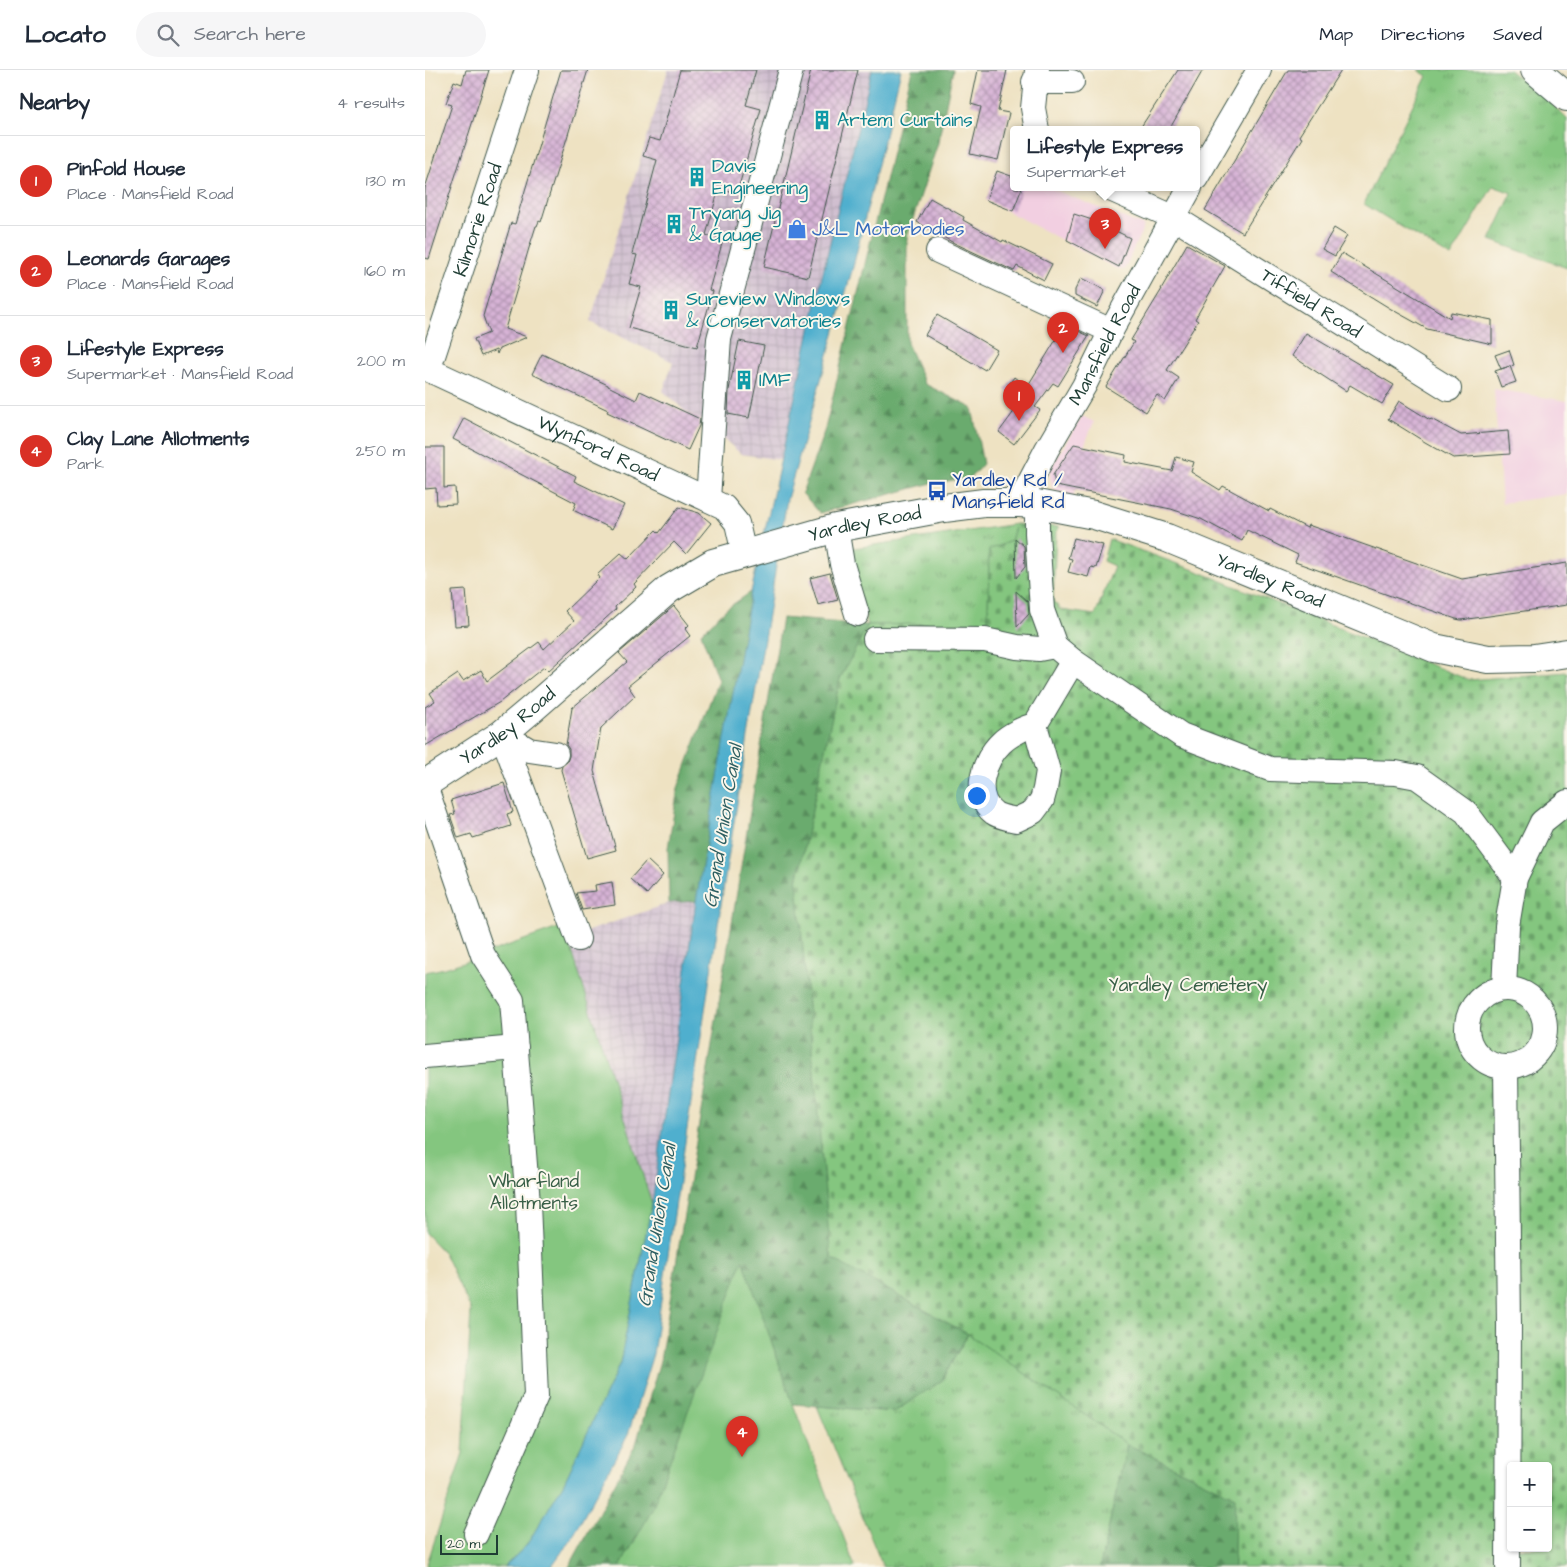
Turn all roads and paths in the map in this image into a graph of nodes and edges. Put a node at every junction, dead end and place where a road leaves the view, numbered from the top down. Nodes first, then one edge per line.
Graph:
1 (527, 70) edge
2 (791, 70) edge
3 (1259, 70) edge
4 (1545, 73) edge
5 (1036, 76) edge
6 (1072, 82) dead end
7 (1567, 97) edge
8 (1036, 126) edge
9 (1200, 171) edge
10 (1116, 191) edge
11 (1189, 191) edge
12 (1173, 217) junction
13 (938, 251) dead end
14 (1111, 330) junction
15 (427, 368) edge
16 (1449, 389) dead end
17 (708, 499) junction
18 (1028, 504) junction
19 (826, 531) junction
20 (747, 553) junction
21 (857, 614) dead end
22 (875, 638) dead end
23 (1567, 652) edge
24 (1064, 654) junction
25 (1035, 725) dead end
26 (501, 734) junction
27 (556, 754) dead end
28 (425, 784) edge
29 (1567, 802) edge
30 (1515, 878) junction
31 (578, 939) dead end
32 (1504, 989) junction
33 (516, 1048) junction
34 (425, 1056) edge
35 (1506, 1067) junction
36 (476, 1534) dead end
37 (1507, 1567) edge

1 - 15 street, Kilmorie Road
2 - 17 street
3 - 9 street
4 - 7 main road
5 - 6 street
5 - 8 street
10 - 12 street, Tiffield Road
11 - 12 street, Mansfield Road
12 - 14 street, Mansfield Road
12 - 16 street, Tiffield Road
13 - 14 street
14 - 18 street, Mansfield Road
15 - 17 street, Wynford Road
17 - 20 street, Wynford Road
18 - 19 main road, Yardley Road
18 - 23 main road, Yardley Road
18 - 24 street
19 - 20 main road, Yardley Road
19 - 21 street
20 - 26 main road, Yardley Road
22 - 24 street
24 - 25 street
24 - 30 street
26 - 27 street
26 - 28 main road, Yardley Road
26 - 31 street
28 - 33 street
29 - 30 street
30 - 32 street
32 - 35 street
32 - 35 street
33 - 34 street
33 - 36 street
35 - 37 street

